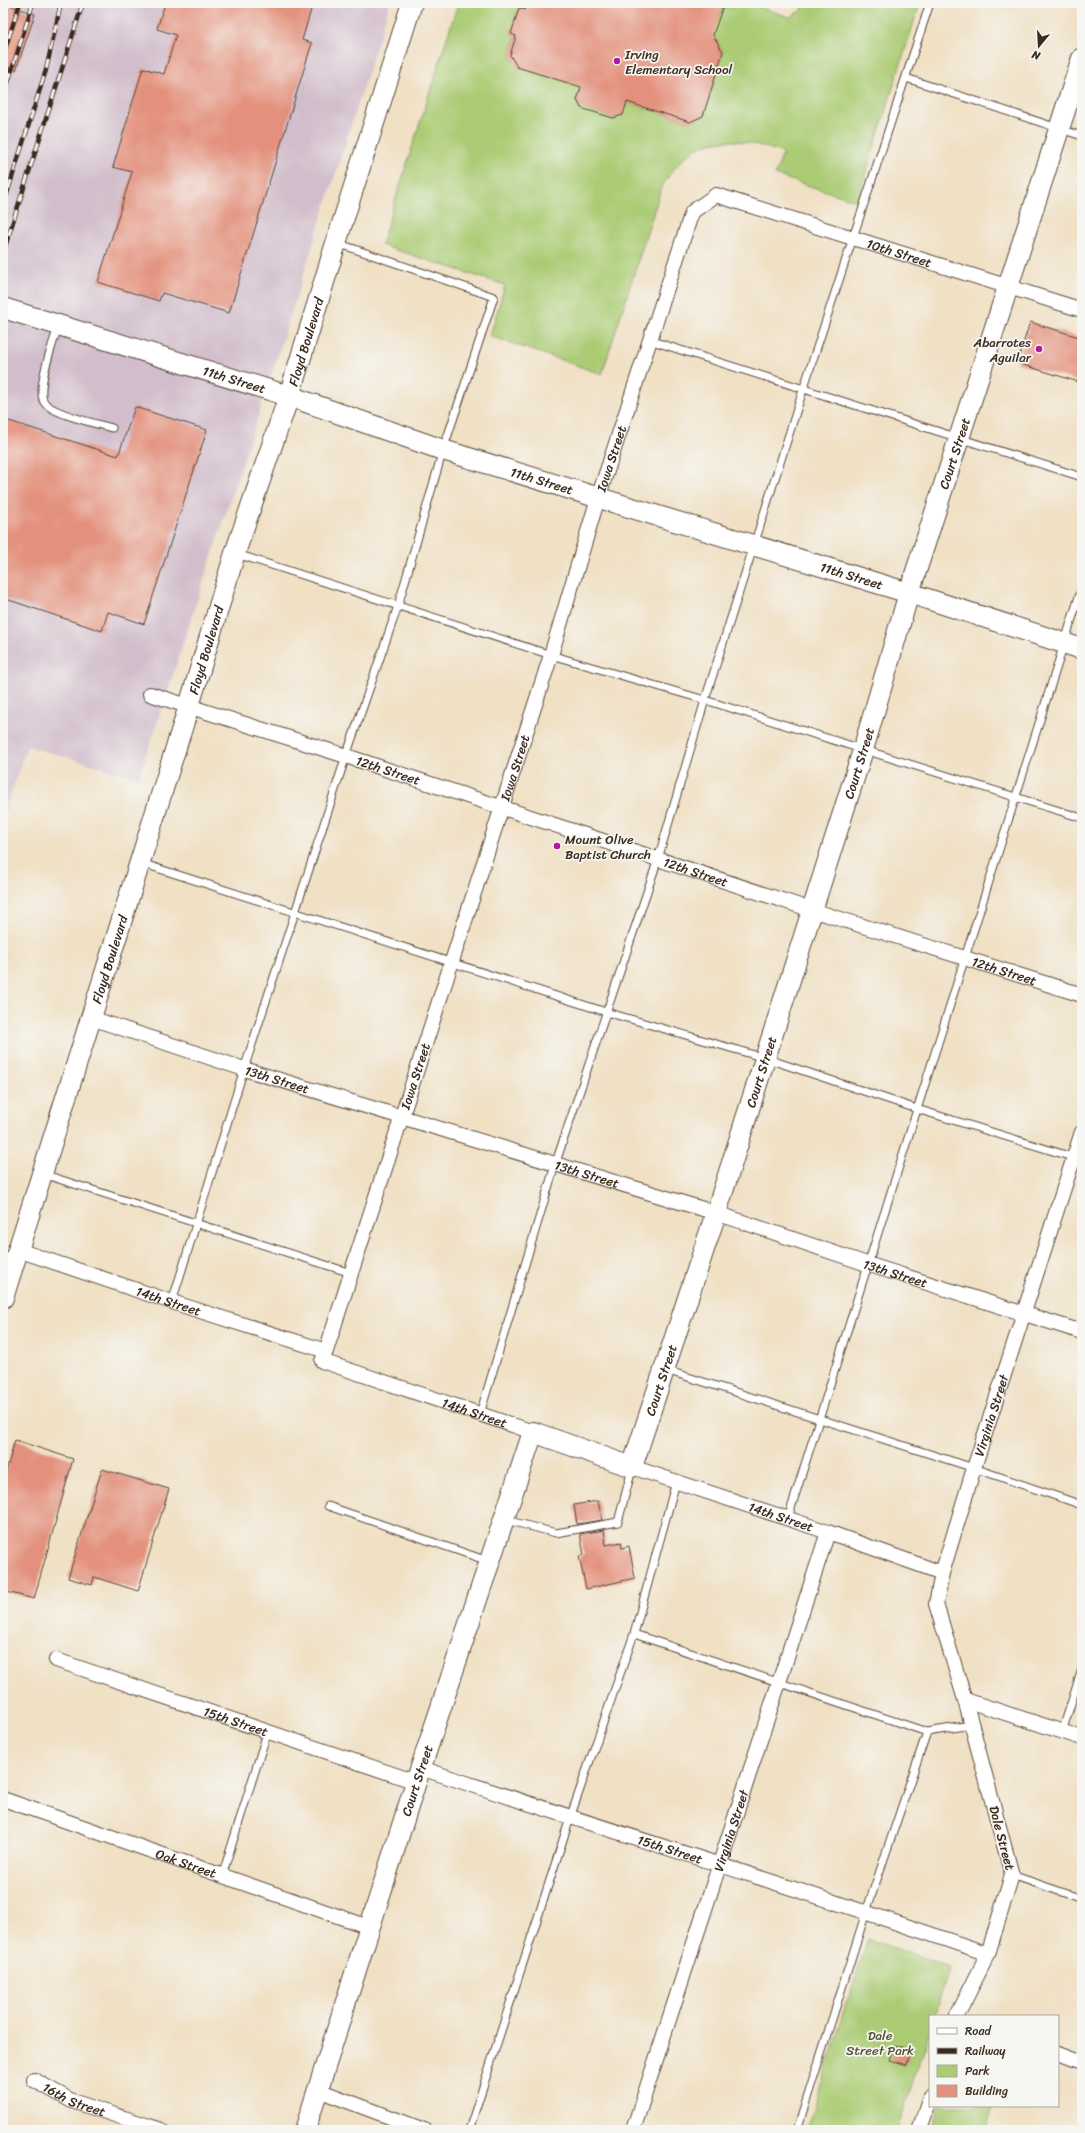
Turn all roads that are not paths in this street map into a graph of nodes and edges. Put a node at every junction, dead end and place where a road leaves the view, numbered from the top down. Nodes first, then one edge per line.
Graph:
1 (412, 3) edge
2 (930, 3) edge
3 (1082, 58) edge
4 (906, 78) junction
5 (1059, 129) junction
6 (1082, 136) edge
7 (716, 195) joint
8 (852, 238) junction
9 (336, 242) junction
10 (1007, 287) junction
11 (3, 308) edge
12 (1082, 310) edge
13 (58, 325) junction
14 (649, 340) junction
15 (803, 390) junction
16 (289, 396) junction
17 (112, 428) dead end
18 (958, 438) junction
19 (443, 450) junction
20 (1082, 477) edge
21 (598, 498) junction
22 (754, 545) junction
23 (235, 553) junction
24 (1082, 587) edge
25 (909, 593) junction
26 (398, 606) junction
27 (1073, 647) edge
28 (551, 655) junction
29 (150, 694) dead end
30 (705, 700) junction
31 (189, 706) junction
32 (863, 750) junction
33 (346, 756) junction
34 (1015, 798) junction
35 (502, 808) junction
36 (1082, 818) edge
37 (658, 859) junction
38 (141, 863) junction
39 (812, 910) junction
40 (296, 913) junction
41 (966, 957) junction
42 (452, 962) junction
43 (1082, 995) edge
44 (606, 1012) junction
45 (91, 1018) junction
46 (765, 1058) junction
47 (244, 1069) junction
48 (917, 1109) junction
49 (401, 1116) junction
50 (1082, 1132) edge
51 (1078, 1158) edge
52 (555, 1165) junction
53 (42, 1174) junction
54 (716, 1213) junction
55 (196, 1223) junction
56 (18, 1250) junction
57 (867, 1264) junction
58 (351, 1273) junction
59 (3, 1298) edge
60 (172, 1302) junction
61 (1023, 1313) junction
62 (1082, 1332) edge
63 (326, 1351) junction
64 (664, 1369) junction
65 (480, 1414) junction
66 (820, 1418) junction
67 (533, 1432) junction
68 (632, 1467) junction
69 (974, 1468) junction
70 (676, 1482) junction
71 (1082, 1505) edge
72 (328, 1506) dead end
73 (788, 1518) junction
74 (502, 1519) junction
75 (828, 1532) junction
76 (489, 1561) junction
77 (942, 1573) junction
78 (634, 1634) junction
79 (56, 1660) dead end
80 (1082, 1669) edge
81 (779, 1682) junction
82 (965, 1700) junction
83 (971, 1725) junction
84 (268, 1730) junction
85 (927, 1732) junction
86 (1062, 1732) junction
87 (1082, 1738) edge
88 (418, 1775) junction
89 (3, 1799) edge
90 (570, 1818) junction
91 (718, 1866) junction
92 (1012, 1875) junction
93 (222, 1876) junction
94 (1082, 1899) edge
95 (866, 1912) junction
96 (369, 1927) junction
97 (988, 1954) junction
98 (958, 2015) edge
99 (1059, 2053) edge
100 (1082, 2062) edge
101 (34, 2080) dead end
102 (318, 2090) junction
103 (929, 2100) edge
104 (161, 2130) edge
105 (305, 2130) edge
106 (424, 2130) edge
107 (469, 2130) edge
108 (633, 2130) edge
109 (797, 2130) edge
110 (919, 2130) edge

1 - 9 main road, Floyd Boulevard
2 - 4 lane
3 - 5 main road, Court Street
4 - 5 lane
4 - 8 lane
5 - 6 lane
5 - 10 main road, Court Street
7 - 8 street, 10th Street
7 - 14 street, Iowa Street
8 - 10 street, 10th Street
8 - 15 lane
9 - 16 main road, Floyd Boulevard
9 - 19 lane
10 - 12 street, 10th Street
10 - 18 main road, Court Street
11 - 13 main road, 11th Street
13 - 16 main road, 11th Street
13 - 17 lane
14 - 15 lane
14 - 21 street, Iowa Street
15 - 18 lane
15 - 22 lane
16 - 19 main road, 11th Street
16 - 23 main road, Floyd Boulevard
18 - 20 lane
18 - 25 main road, Court Street
19 - 21 main road, 11th Street
19 - 26 lane
21 - 22 main road, 11th Street
21 - 28 street, Iowa Street
22 - 25 main road, 11th Street
22 - 30 lane
23 - 26 lane
23 - 31 main road, Floyd Boulevard
24 - 27 lane
25 - 27 main road, 11th Street
25 - 32 main road, Court Street
26 - 28 lane
26 - 33 lane
27 - 34 lane
28 - 30 lane
28 - 35 street, Iowa Street
29 - 31 street, 12th Street
30 - 32 lane
30 - 37 lane
31 - 33 street, 12th Street
31 - 38 main road, Floyd Boulevard
32 - 34 lane
32 - 39 main road, Court Street
33 - 35 street, 12th Street
33 - 40 lane
34 - 36 lane
34 - 41 lane
35 - 37 street, 12th Street
35 - 42 street, Iowa Street
37 - 39 street, 12th Street
37 - 44 lane
38 - 40 lane
38 - 45 main road, Floyd Boulevard
39 - 41 street, 12th Street
39 - 46 main road, Court Street
40 - 42 lane
40 - 47 lane
41 - 43 street, 12th Street
41 - 48 lane
42 - 44 lane
42 - 49 street, Iowa Street
44 - 46 lane
44 - 52 lane
45 - 47 street, 13th Street
45 - 53 main road, Floyd Boulevard
46 - 48 lane
46 - 54 main road, Court Street
47 - 49 street, 13th Street
47 - 55 lane
48 - 51 lane
48 - 57 lane
49 - 52 street, 13th Street
49 - 58 street, Iowa Street
50 - 51 street, Virginia Street
51 - 61 street, Virginia Street
52 - 54 street, 13th Street
52 - 65 lane
53 - 55 lane
53 - 56 main road, Floyd Boulevard
54 - 57 street, 13th Street
54 - 64 main road, Court Street
55 - 58 lane
55 - 60 lane
56 - 59 main road, Floyd Boulevard
56 - 60 street, 14th Street
57 - 61 street, 13th Street
57 - 66 lane
58 - 63 street, Iowa Street
60 - 63 street, 14th Street
61 - 62 street, 13th Street
61 - 69 street, Virginia Street
63 - 65 street, 14th Street
64 - 66 lane
64 - 68 main road, Court Street
65 - 67 street, 14th Street
66 - 69 lane
66 - 73 lane
67 - 68 main road, 14th Street
67 - 74 main road, Court Street
68 - 70 street, 14th Street
68 - 74 lane
69 - 71 lane
69 - 77 street, Virginia Street
70 - 73 street, 14th Street
70 - 78 lane
72 - 76 lane
73 - 75 street, 14th Street
74 - 76 main road, Court Street
75 - 77 street, 14th Street
75 - 81 street, Virginia Street
76 - 88 main road, Court Street
77 - 82 street, Virginia Street
78 - 81 lane
78 - 90 lane
79 - 84 street, 15th Street
80 - 86 lane
81 - 85 lane
81 - 91 street, Virginia Street
82 - 83 street, Dale Street
82 - 86 street
83 - 85 lane
83 - 92 street, Dale Street
84 - 88 street, 15th Street
84 - 93 lane
85 - 95 lane
86 - 87 street
88 - 90 street, 15th Street
88 - 96 main road, Court Street
89 - 93 street, Oak Street
90 - 91 street, 15th Street
90 - 107 lane
91 - 95 street, 15th Street
91 - 108 street, Virginia Street
92 - 94 lane
92 - 97 street, Dale Street
93 - 96 street, Oak Street
95 - 97 street, 15th Street
95 - 109 lane
96 - 102 main road, Court Street
97 - 98 street, Dale Street
99 - 100 street
101 - 104 street, 16th Street
102 - 105 main road, Court Street
102 - 106 street
103 - 110 street

